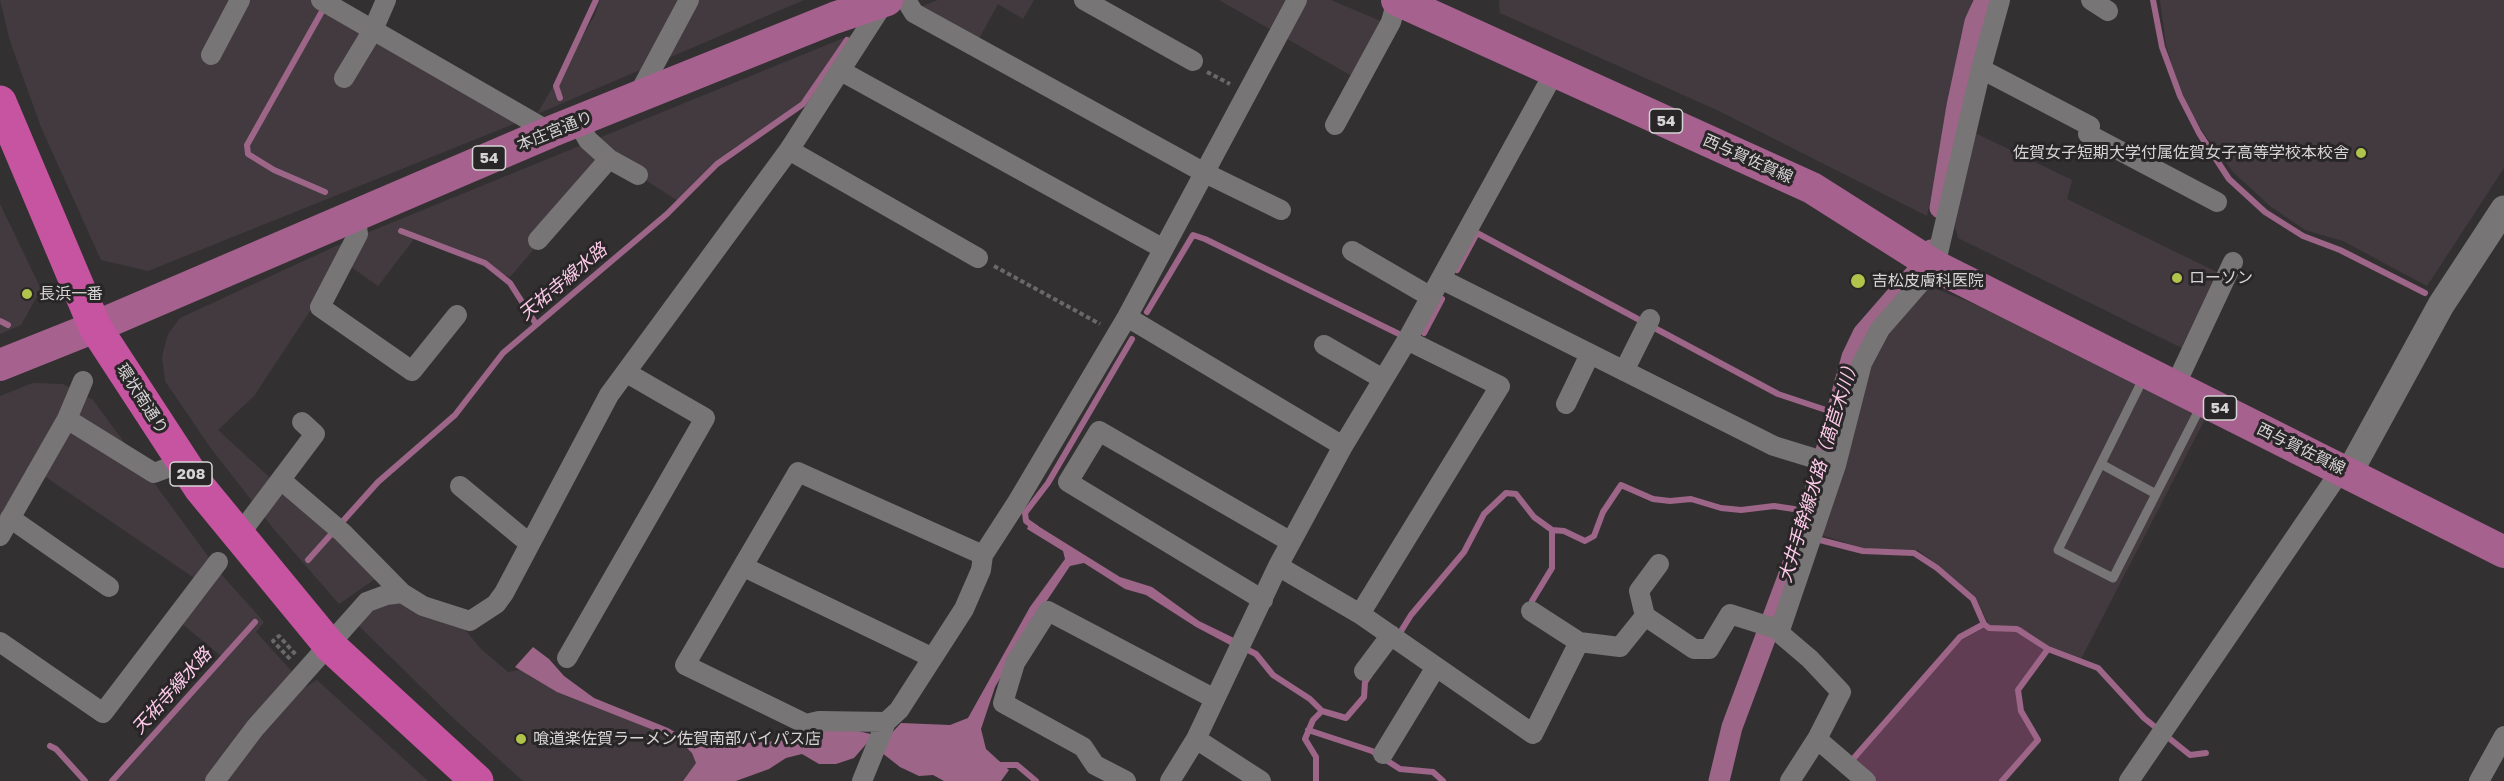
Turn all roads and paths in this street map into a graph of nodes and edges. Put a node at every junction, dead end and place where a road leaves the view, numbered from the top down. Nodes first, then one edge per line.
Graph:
1 (240, 0) edge
2 (386, 0) edge
3 (689, 0) edge
4 (886, 0) edge
5 (906, 0) edge
6 (1084, 0) edge
7 (1297, 0) edge
8 (1397, 0) edge
9 (2000, 0) edge
10 (2091, 0) edge
11 (326, 3) edge
12 (1433, 6) edge
13 (839, 9) edge
14 (2108, 11) dead end
15 (373, 30) junction
16 (211, 55) dead end
17 (1193, 61) joint
18 (1981, 69) junction
19 (841, 71) junction
20 (1555, 71) junction
21 (344, 78) dead end
22 (1247, 92) junction
23 (636, 99) junction
24 (0, 102) edge
25 (1335, 125) dead end
26 (563, 127) junction
27 (789, 150) junction
28 (609, 159) junction
29 (1203, 172) junction
30 (638, 175) dead end
31 (2217, 202) dead end
32 (2504, 209) edge
33 (1281, 210) dead end
34 (355, 215) junction
35 (538, 240) dead end
36 (1162, 248) junction
37 (1352, 251) dead end
38 (978, 258) joint
39 (2233, 262) dead end
40 (1935, 266) junction
41 (1441, 279) junction
42 (1431, 297) junction
43 (457, 315) dead end
44 (1647, 323) dead end
45 (1122, 325) junction
46 (95, 327) junction
47 (1407, 340) junction
48 (1324, 345) dead end
49 (1590, 354) junction
50 (0, 365) edge
51 (1624, 371) junction
52 (2146, 372) junction
53 (627, 373) junction
54 (1383, 379) junction
55 (83, 381) dead end
56 (2175, 386) junction
57 (2204, 401) junction
58 (1566, 404) dead end
59 (67, 419) junction
60 (302, 422) dead end
61 (1343, 446) junction
62 (183, 462) junction
63 (2101, 464) junction
64 (1836, 465) junction
65 (2349, 473) junction
66 (281, 480) junction
67 (460, 486) dead end
68 (2156, 494) junction
69 (10, 518) junction
70 (239, 535) junction
71 (0, 536) edge
72 (1291, 542) junction
73 (530, 544) junction
74 (2504, 552) edge
75 (983, 555) junction
76 (218, 562) dead end
77 (1659, 564) dead end
78 (1278, 566) junction
79 (744, 567) junction
80 (109, 587) dead end
81 (402, 593) junction
82 (1263, 600) junction
83 (1531, 610) dead end
84 (1360, 614) junction
85 (1646, 616) junction
86 (1772, 628) junction
87 (1396, 639) junction
88 (0, 642) edge
89 (1579, 642) junction
90 (330, 646) junction
91 (296, 655) dead end
92 (931, 657) junction
93 (567, 658) dead end
94 (296, 666) dead end
95 (1436, 667) junction
96 (1365, 671) dead end
97 (1215, 699) junction
98 (880, 735) junction
99 (2504, 736) edge
100 (1196, 739) junction
101 (1817, 739) junction
102 (1383, 754) dead end
103 (2482, 780) edge
104 (215, 781) edge
105 (477, 781) edge
106 (862, 781) edge
107 (1126, 781) edge
108 (1170, 781) edge
109 (1261, 781) edge
110 (1790, 781) edge
111 (1866, 781) edge
112 (2129, 781) edge

1 - 16 street
2 - 15 street
3 - 23 street
4 - 13 main road, 本庄宮通り / 54
4 - 19 street
5 - 29 street
6 - 17 street
7 - 22 street
8 - 12 main road, 54
8 - 25 street
9 - 18 street
10 - 14 street
11 - 15 street
12 - 20 main road, 西与賀佐賀線 / 54
13 - 23 main road, 本庄宮通り / 54
15 - 21 street
15 - 26 street
17 - 22 path
18 - 31 street
18 - 40 street
19 - 27 street
19 - 36 street
20 - 40 main road, 西与賀佐賀線 / 54
20 - 41 street
22 - 29 street
23 - 26 main road, 本庄宮通り / 54
24 - 46 highway, 環状南通り / 208
26 - 28 street
26 - 34 main road, 本庄宮通り / 54
27 - 38 street
27 - 53 street
28 - 30 street
28 - 35 street
29 - 33 street
29 - 36 street
32 - 65 street
34 - 43 street
34 - 46 main road, 本庄宮通り / 54
36 - 45 street
37 - 42 street
38 - 45 path
39 - 56 street
40 - 52 main road, 西与賀佐賀線 / 54
40 - 64 street
41 - 42 street
41 - 49 street
42 - 47 street
44 - 51 street
45 - 61 street
45 - 75 street
46 - 50 main road, 54
46 - 62 highway, 環状南通り / 208
47 - 54 street
47 - 84 street
48 - 54 street
49 - 51 street
49 - 58 street
51 - 64 street
52 - 56 main road, 西与賀佐賀線 / 54
52 - 63 lane
53 - 73 street
53 - 93 street
54 - 61 street
55 - 59 street
56 - 57 main road, 西与賀佐賀線 / 54
57 - 65 main road, 西与賀佐賀線 / 54
57 - 68 lane
59 - 62 street
59 - 69 street
60 - 66 street
61 - 72 street
62 - 70 highway, 環状南通り / 208
63 - 68 lane
63 - 68 lane
64 - 86 street
65 - 74 main road, 西与賀佐賀線 / 54
65 - 112 street
66 - 70 street
66 - 81 street
67 - 73 street
69 - 71 street
69 - 80 street
70 - 90 highway, 環状南通り / 208
72 - 78 street
72 - 82 street
73 - 81 street
75 - 79 street
75 - 92 street
76 - 88 street
77 - 85 street
78 - 82 street
78 - 84 street
79 - 92 street
79 - 98 street
81 - 90 street
82 - 97 street
83 - 89 street
84 - 87 street
85 - 86 street
85 - 89 street
86 - 101 street
87 - 95 street
87 - 96 street
89 - 95 street
90 - 104 street
90 - 105 highway, 環状南通り / 208
91 - 94 path
92 - 98 street
95 - 102 street
97 - 100 street
97 - 107 street
98 - 106 street
99 - 103 street
100 - 108 street
100 - 109 street
101 - 110 street
101 - 111 street

